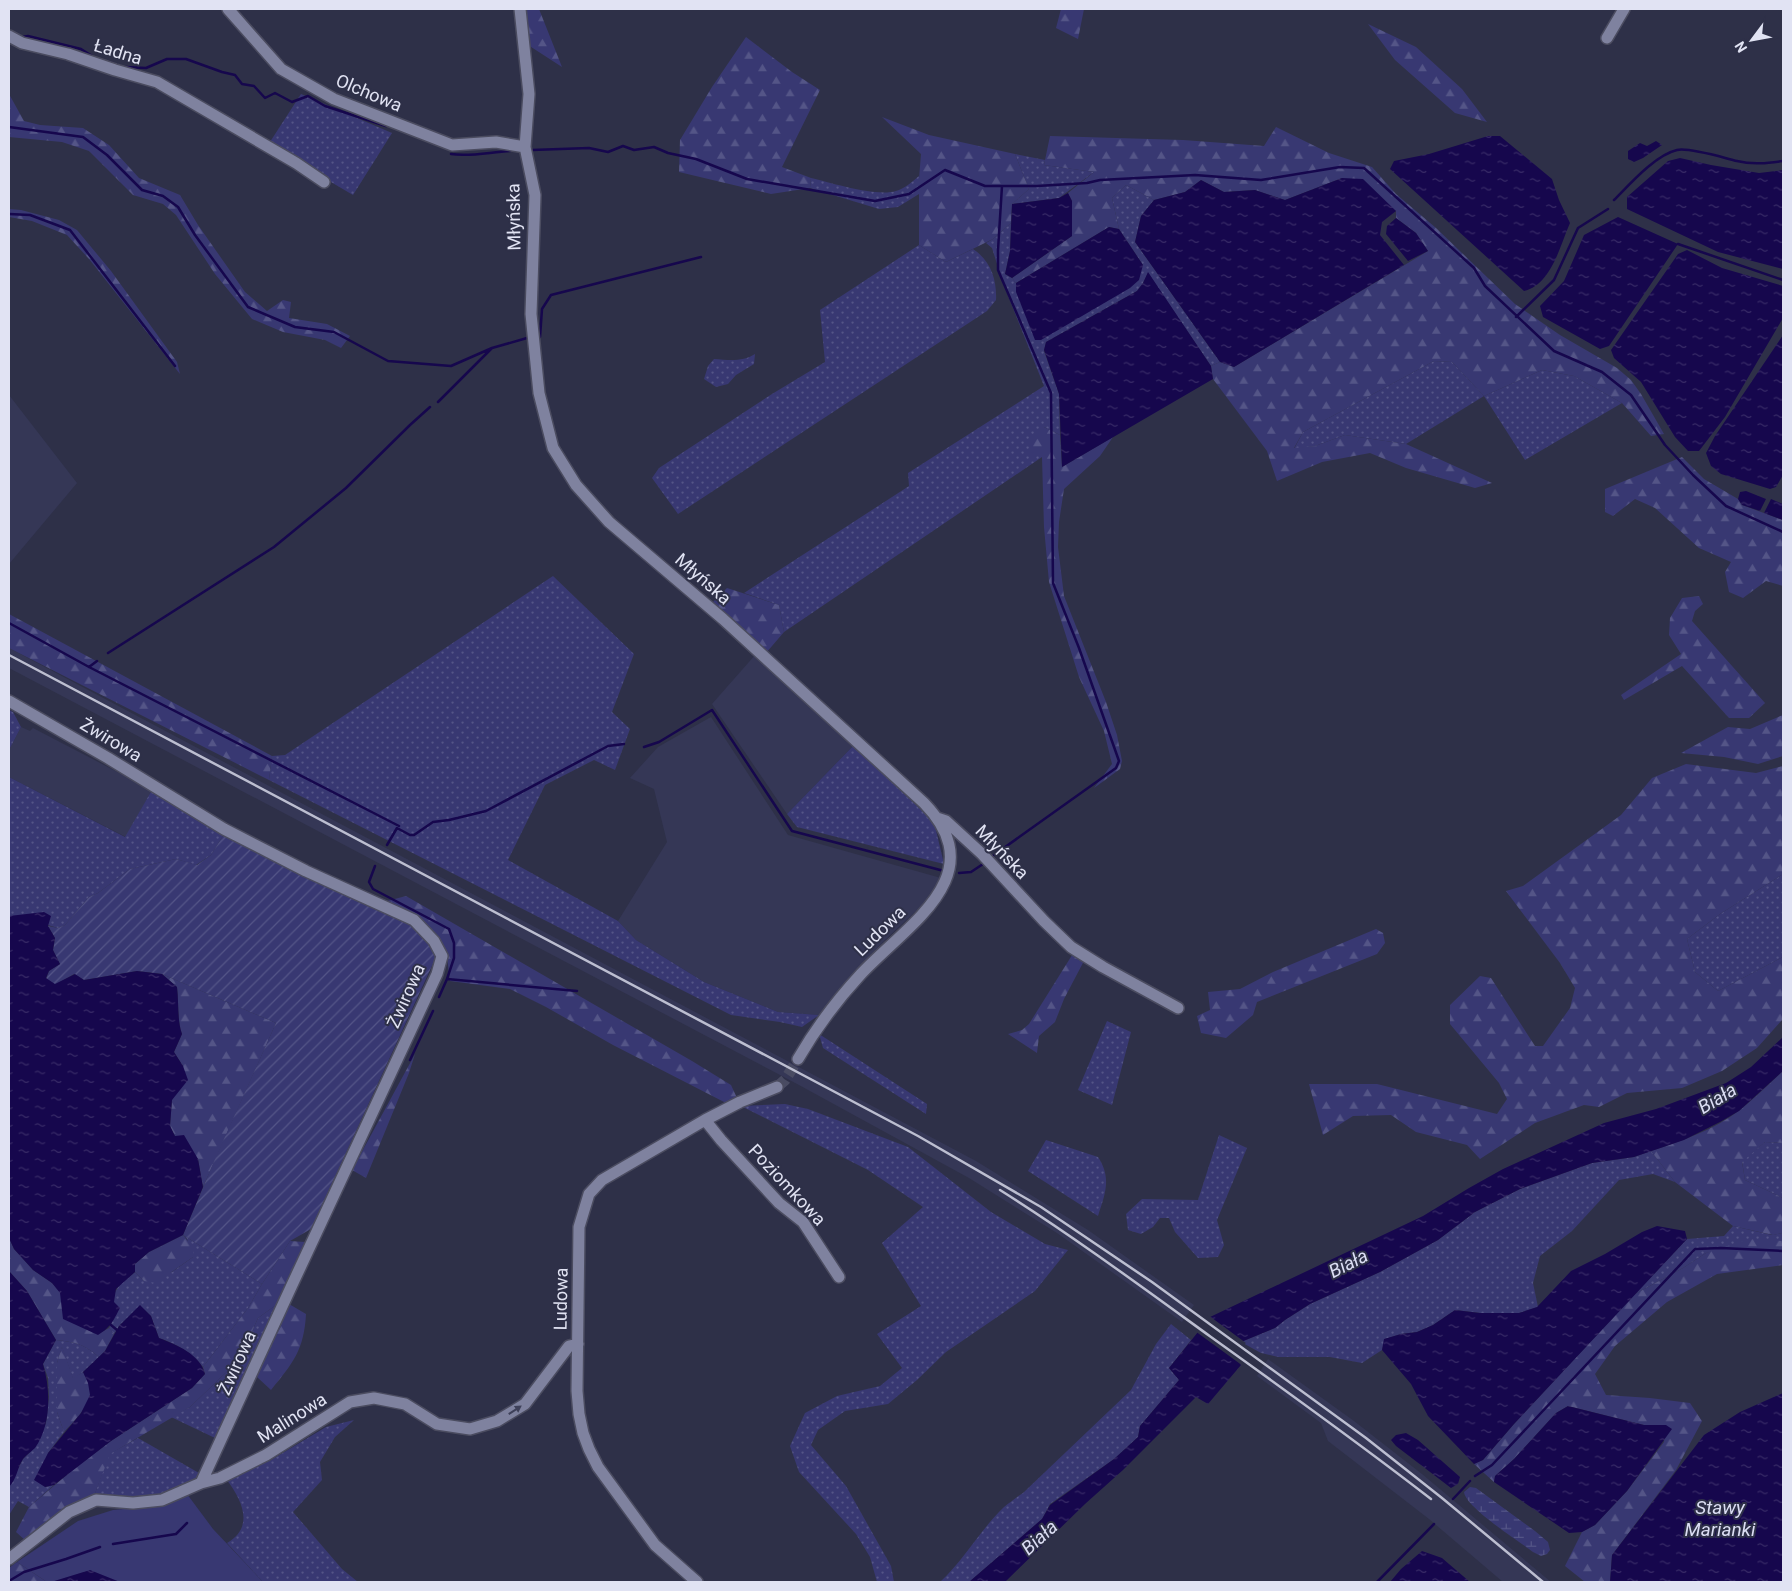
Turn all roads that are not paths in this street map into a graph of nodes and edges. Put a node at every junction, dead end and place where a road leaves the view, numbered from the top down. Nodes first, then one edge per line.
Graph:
1 (228, 9) edge
2 (520, 9) edge
3 (1624, 9) edge
4 (9, 36) edge
5 (1607, 38) dead end
6 (525, 147) junction
7 (324, 182) dead end
8 (9, 701) edge
9 (937, 818) junction
10 (1178, 1008) dead end
11 (798, 1059) tunnel mouth
12 (777, 1087) tunnel mouth
13 (705, 1120) junction
14 (839, 1277) dead end
15 (578, 1344) junction
16 (202, 1483) junction
17 (9, 1560) edge
18 (697, 1582) edge

1 - 6 street, Olchowa
2 - 6 street, Młyńska
3 - 5 street
4 - 7 street, Ładna
6 - 9 street, Młyńska
8 - 16 street, Żwirowa
9 - 10 street, Młyńska
9 - 11 street, Ludowa
12 - 13 street, Ludowa
13 - 14 street, Poziomkowa
13 - 15 street, Ludowa
16 -> 15 street, Malinowa
15 - 18 street, Ludowa
16 - 17 street, Malinowa

